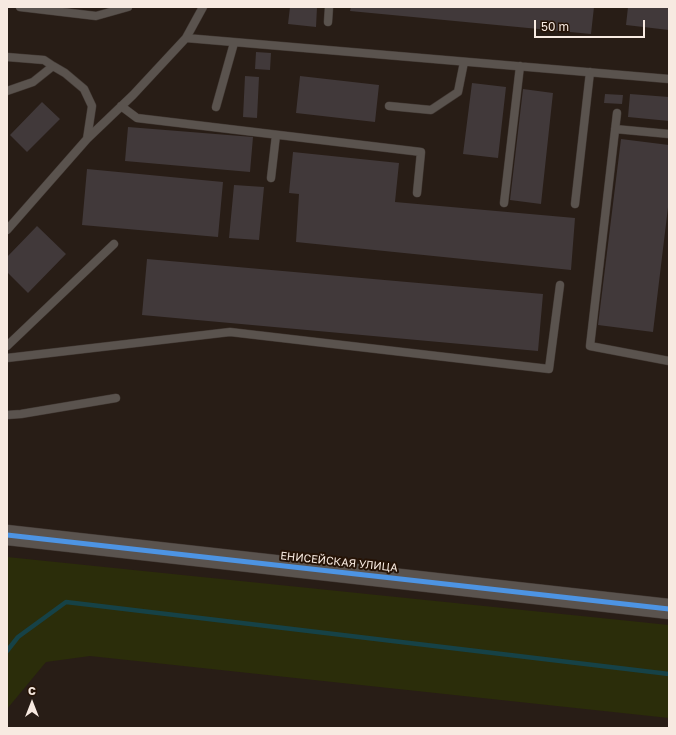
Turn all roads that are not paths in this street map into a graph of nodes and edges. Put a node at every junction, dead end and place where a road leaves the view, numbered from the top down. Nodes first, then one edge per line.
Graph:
1 (20, 7) edge
2 (128, 7) edge
3 (203, 7) edge
4 (330, 7) edge
5 (328, 22) dead end
6 (186, 38) junction
7 (234, 43) junction
8 (7, 57) edge
9 (464, 62) junction
10 (53, 66) junction
11 (520, 66) junction
12 (590, 72) junction
13 (669, 79) edge
14 (7, 91) edge
15 (121, 106) junction
16 (389, 106) dead end
17 (216, 107) dead end
18 (617, 113) dead end
19 (615, 129) junction
20 (669, 134) edge
21 (276, 135) junction
22 (87, 139) junction
23 (271, 178) dead end
24 (417, 193) dead end
25 (504, 203) dead end
26 (575, 204) dead end
27 (7, 230) edge
28 (114, 244) dead end
29 (560, 285) dead end
30 (7, 346) edge
31 (7, 358) edge
32 (669, 361) edge
33 (116, 398) dead end
34 (7, 415) edge
35 (7, 536) edge
36 (669, 609) edge

1 - 2 lane
3 - 6 lane
4 - 5 lane
6 - 7 lane
6 - 15 lane
7 - 9 lane
7 - 17 lane
8 - 10 lane
9 - 11 lane
9 - 16 lane
10 - 14 lane
10 - 22 lane
11 - 12 lane
11 - 25 lane
12 - 13 lane
12 - 26 lane
15 - 21 lane
15 - 22 lane
18 - 19 lane
19 - 20 lane
19 - 32 lane
21 - 23 lane
21 - 24 lane
22 - 27 lane
28 - 30 lane
29 - 31 lane
33 - 34 lane
35 - 36 street, ЕНИСЕЙСКАЯ УЛИЦА

